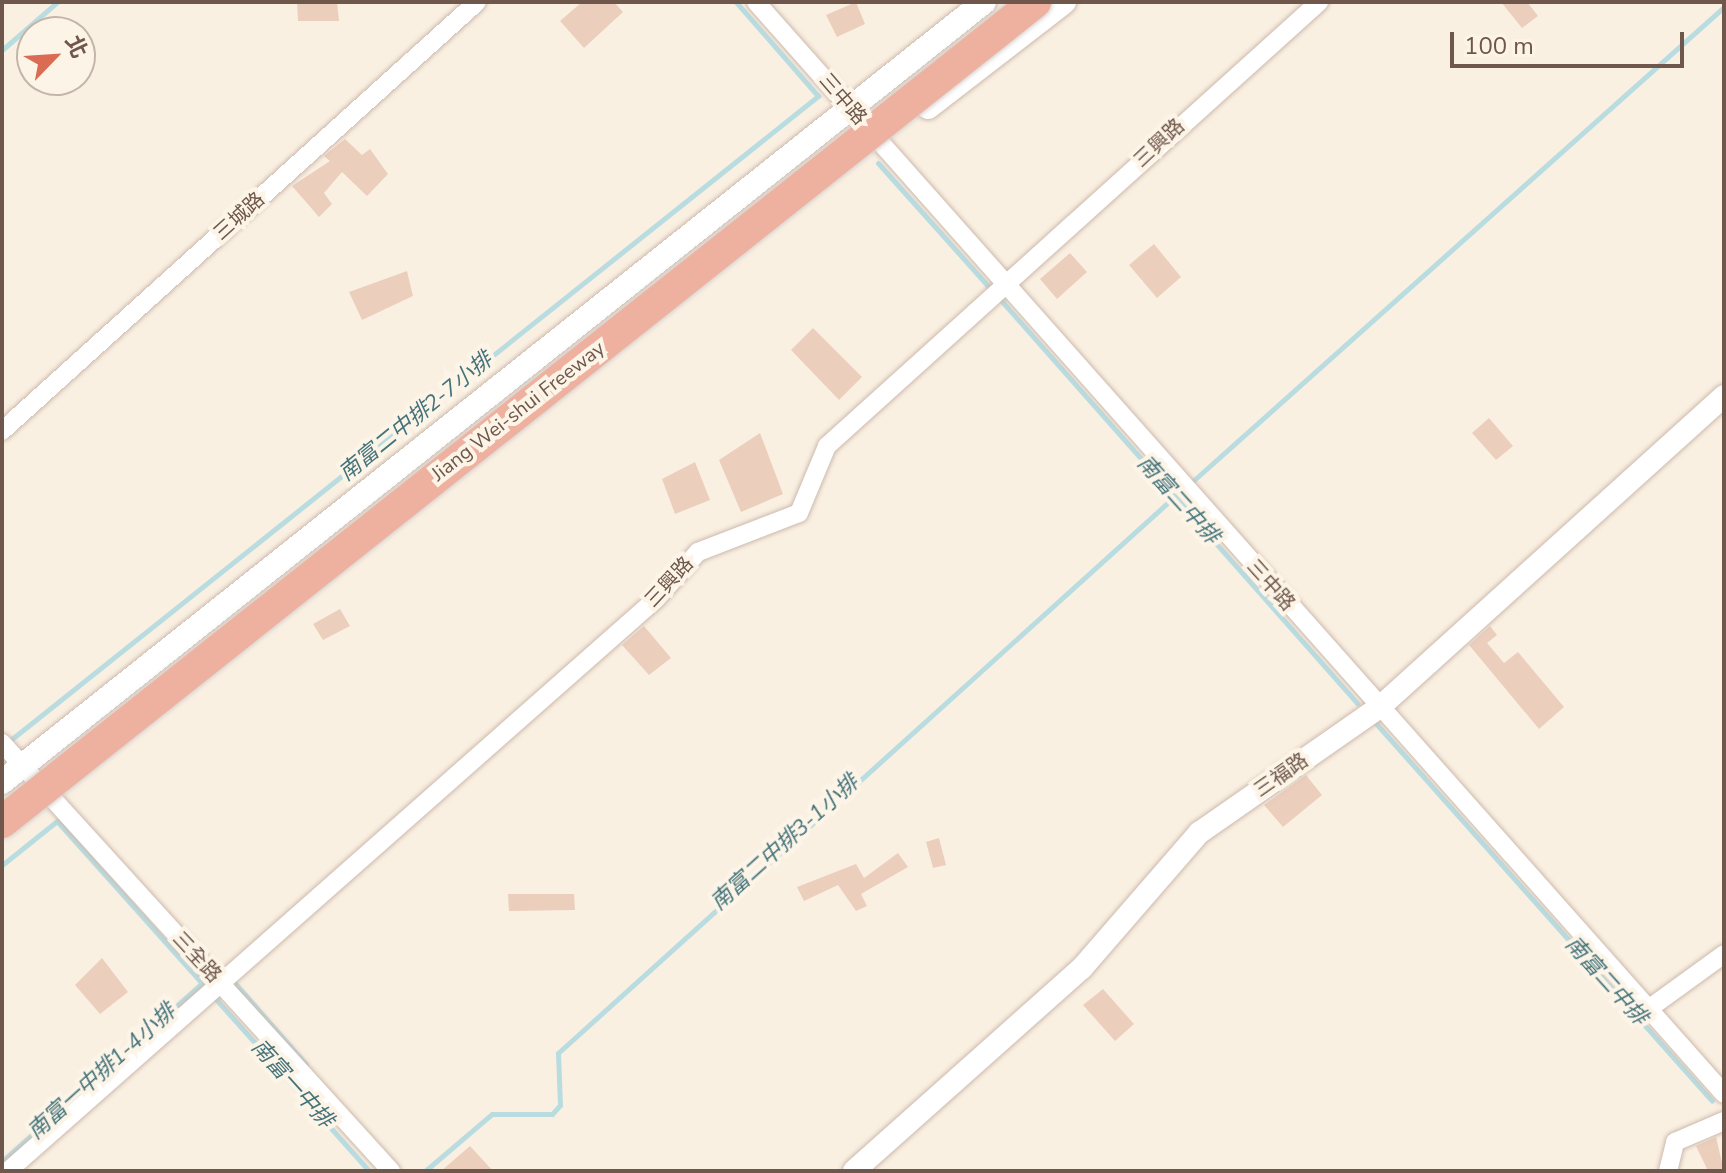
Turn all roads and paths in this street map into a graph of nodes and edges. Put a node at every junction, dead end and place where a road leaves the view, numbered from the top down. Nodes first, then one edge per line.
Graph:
1 (477, 2) edge
2 (756, 2) edge
3 (984, 2) edge
4 (1009, 2) edge
5 (1035, 2) edge
6 (1064, 2) edge
7 (1319, 2) edge
8 (850, 105) junction
9 (881, 143) junction
10 (1003, 287) junction
11 (1724, 396) edge
12 (2, 431) edge
13 (1381, 706) junction
14 (2, 743) edge
15 (22, 765) junction
16 (2, 782) edge
17 (50, 797) junction
18 (2, 799) edge
19 (2, 822) edge
20 (2, 835) edge
21 (1724, 954) edge
22 (221, 983) junction
23 (1647, 1010) junction
24 (1724, 1094) edge
25 (1724, 1121) edge
26 (8, 1171) edge
27 (391, 1171) edge
28 (854, 1171) edge
29 (1668, 1171) edge

1 - 12 street, 三城路
2 - 8 street, 三中路
3 - 8 main road
4 - 18 highway, Jiang Wei-shui Freeway
5 - 19 highway, Jiang Wei-shui Freeway, bridge
6 - 9 main road
7 - 10 street, 三興路
8 - 9 street, 三中路
8 - 15 main road
9 - 10 street, 三中路
9 - 17 main road
10 - 13 street, 三中路
10 - 22 street, 三興路
11 - 13 street, 三福路
13 - 23 street, 三中路
13 - 28 street, 三福路
14 - 15 street, 三全路
15 - 16 main road
15 - 17 street, 三全路
17 - 20 main road
17 - 22 street, 三全路
21 - 23 street
22 - 26 street, 三興路
22 - 27 street, 三全路
23 - 24 street, 三中路
25 - 29 street

